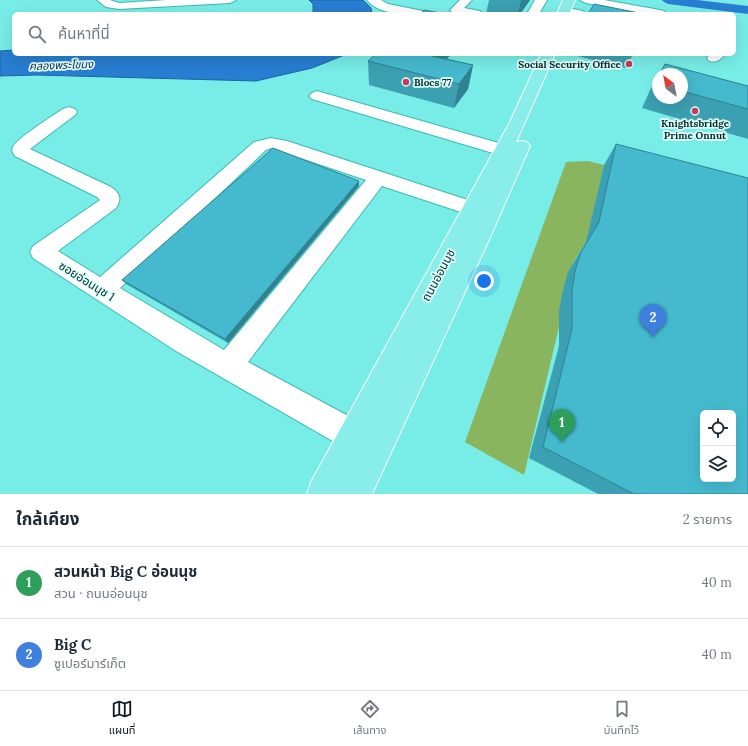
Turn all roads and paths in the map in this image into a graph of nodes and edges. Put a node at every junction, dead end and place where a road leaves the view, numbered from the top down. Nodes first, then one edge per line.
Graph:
1 (103, 0) edge
2 (230, 0) edge
3 (373, 0) edge
4 (466, 0) edge
5 (541, 0) edge
6 (569, 0) edge
7 (577, 0) edge
8 (586, 0) edge
9 (409, 12) edge
10 (466, 12) edge
11 (534, 12) edge
12 (570, 12) edge
13 (571, 12) edge
14 (649, 12) edge
15 (548, 56) edge
16 (557, 56) edge
17 (542, 82) junction
18 (317, 96) dead end
19 (69, 112) dead end
20 (524, 124) junction
21 (503, 150) junction
22 (378, 178) junction
23 (473, 209) junction
24 (102, 290) junction
25 (228, 366) junction
26 (354, 436) junction
27 (322, 494) edge
28 (354, 494) edge

1 - 2 street
3 - 9 street
4 - 10 street
5 - 11 street
6 - 12 main road
7 - 13 main road
8 - 14 street
15 - 17 main road, ถนนอ่อนนุช
16 - 17 main road, ถนนอ่อนนุช
17 - 20 main road, ถนนอ่อนนุช
18 - 21 street
19 - 24 street, ซอยอ่อนนุช 1
20 - 21 main road, ถนนอ่อนนุช
20 - 28 main road, ถนนอ่อนนุช
21 - 23 main road, ถนนอ่อนนุช
22 - 23 street
22 - 24 street
22 - 25 street
23 - 26 main road, ถนนอ่อนนุช
24 - 25 street, ซอยอ่อนนุช 1
25 - 26 street, ซอยอ่อนนุช 1
26 - 27 main road, ถนนอ่อนนุช

